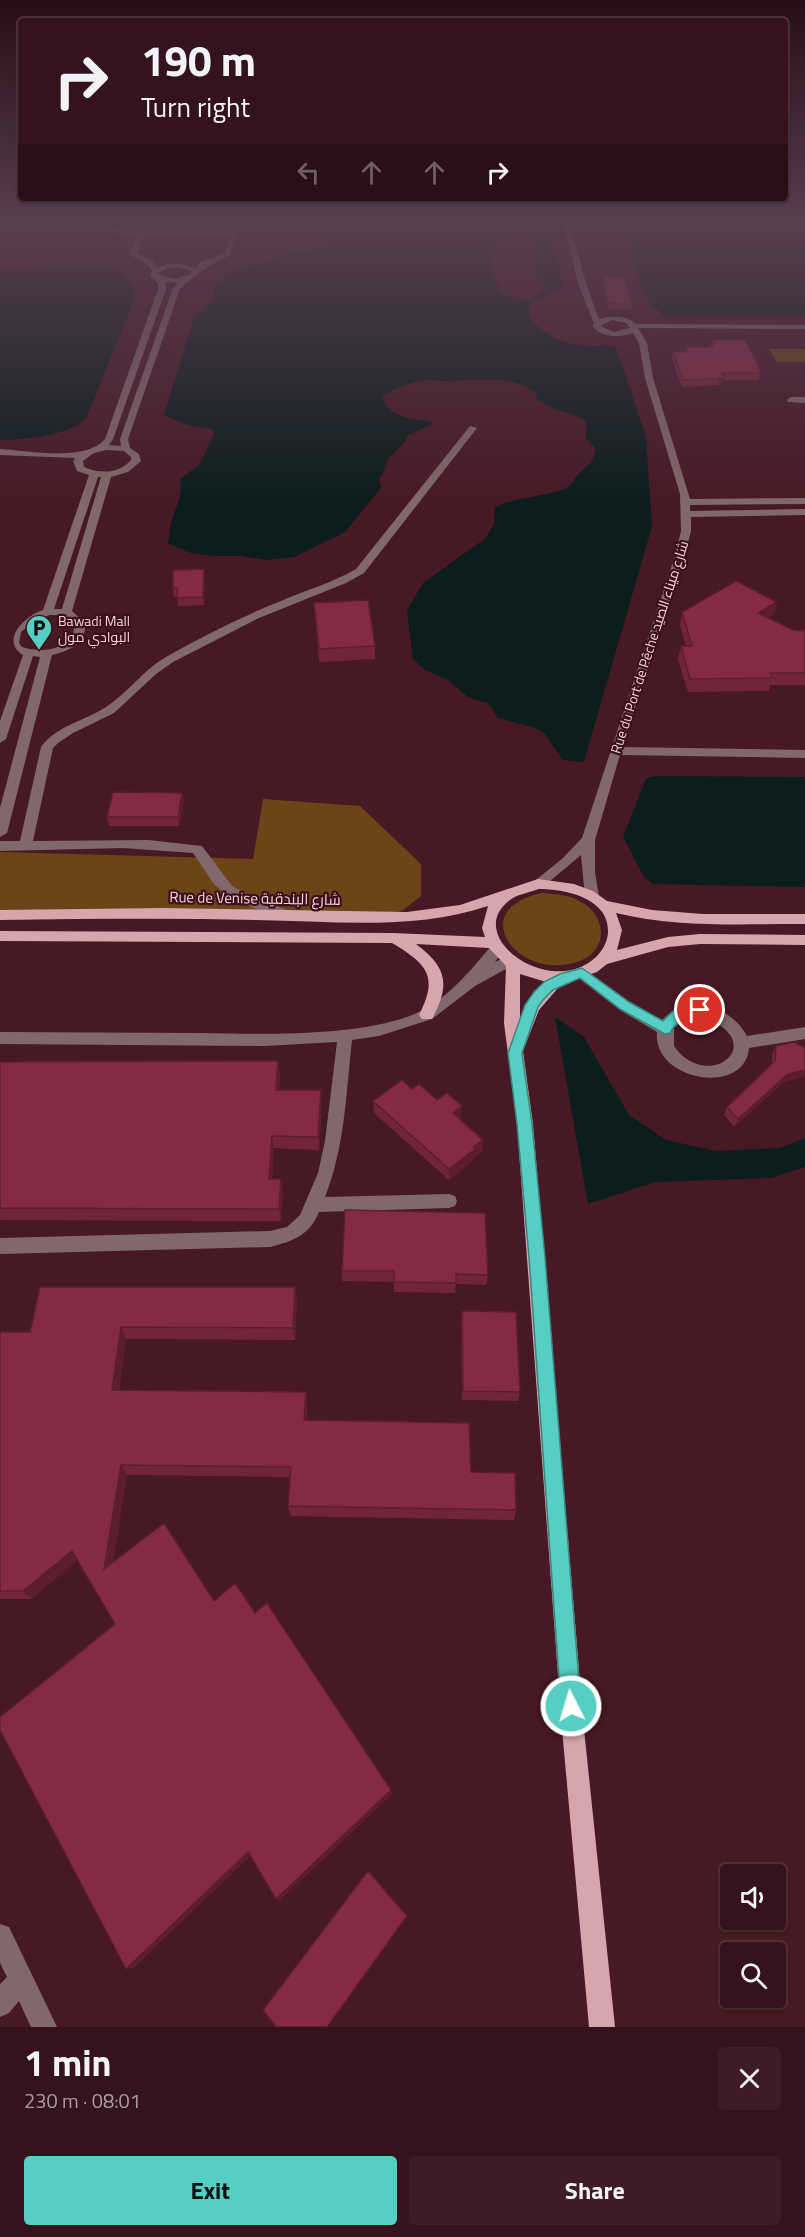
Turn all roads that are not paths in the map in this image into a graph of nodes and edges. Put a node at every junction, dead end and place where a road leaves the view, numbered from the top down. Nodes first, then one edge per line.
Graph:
1 (152, 316) edge
2 (167, 316) edge
3 (594, 316) edge
4 (610, 316) edge
5 (618, 319) junction
6 (597, 323) junction
7 (634, 327) junction
8 (805, 327) edge
9 (618, 334) junction
10 (644, 349) junction
11 (791, 400) dead end
12 (805, 400) edge
13 (473, 428) dead end
14 (102, 448) junction
15 (126, 449) junction
16 (0, 452) edge
17 (81, 456) junction
18 (94, 474) junction
19 (107, 474) junction
20 (805, 501) edge
21 (686, 508) junction
22 (805, 512) edge
23 (48, 612) junction
24 (66, 612) junction
25 (5, 632) edge
26 (29, 653) junction
27 (48, 653) junction
28 (0, 739) edge
29 (615, 751) junction
30 (805, 754) edge
31 (0, 833) edge
32 (588, 840) junction
33 (0, 846) edge
34 (24, 847) junction
35 (538, 884) junction
36 (506, 896) junction
37 (597, 901) junction
38 (282, 914) junction
39 (0, 915) edge
40 (805, 919) edge
41 (0, 936) edge
42 (393, 938) junction
43 (805, 939) edge
44 (494, 946) junction
45 (604, 958) junction
46 (510, 962) junction
47 (582, 973) junction
48 (564, 977) junction
49 (470, 982) junction
50 (427, 1015) junction
51 (665, 1029) junction
52 (805, 1033) edge
53 (345, 1035) junction
54 (0, 1038) edge
55 (743, 1043) junction
56 (515, 1053) junction
57 (449, 1202) dead end
58 (314, 1205) junction
59 (0, 1246) edge
60 (0, 1936) edge
61 (21, 1978) junction
62 (0, 2004) edge
63 (44, 2027) edge
64 (602, 2027) edge

1 - 14 street
2 - 15 street
3 - 6 street
4 - 5 street
5 - 6 street
5 - 7 street
6 - 9 street
7 - 8 street
7 - 9 street
7 - 10 street, Rue du Port de Pêche شارع ميناء الصيد
9 - 10 street
10 - 21 street, Rue du Port de Pêche شارع ميناء الصيد
11 - 12 street
13 - 34 street
14 - 15 street
14 - 17 street
15 - 19 street
16 - 17 street
17 - 18 street
18 - 19 street
18 - 23 street
19 - 24 street
20 - 21 street
21 - 22 street
21 - 29 street, Rue du Port de Pêche شارع ميناء الصيد
23 - 24 street
23 - 25 street
24 - 27 street
25 - 26 street
26 - 27 street
26 - 28 street
27 - 31 street
29 - 30 street
29 - 32 street, Rue du Port de Pêche شارع ميناء الصيد
32 - 35 street, Rue du Port de Pêche شارع ميناء الصيد
32 - 37 street, Rue du Port de Pêche شارع ميناء الصيد
33 - 34 street
34 - 38 street
35 - 36 main road
35 - 37 main road
36 - 38 main road, Rue de Venise شارع البندقية
36 - 44 main road
37 - 40 main road
37 - 45 main road
38 - 39 main road, Rue de Venise شارع البندقية
41 - 42 main road
42 - 44 main road
42 - 50 main road
43 - 45 main road
44 - 46 main road
44 - 49 street
45 - 47 main road
46 - 48 main road
46 - 49 street
46 - 56 main road
47 - 48 main road
47 - 51 street
48 - 56 main road
49 - 50 street
50 - 53 street
51 - 55 street
51 - 55 street
52 - 55 street
53 - 54 street
53 - 58 street
56 - 64 main road
57 - 58 street
58 - 59 street
60 - 61 street
61 - 62 street
61 - 63 street

